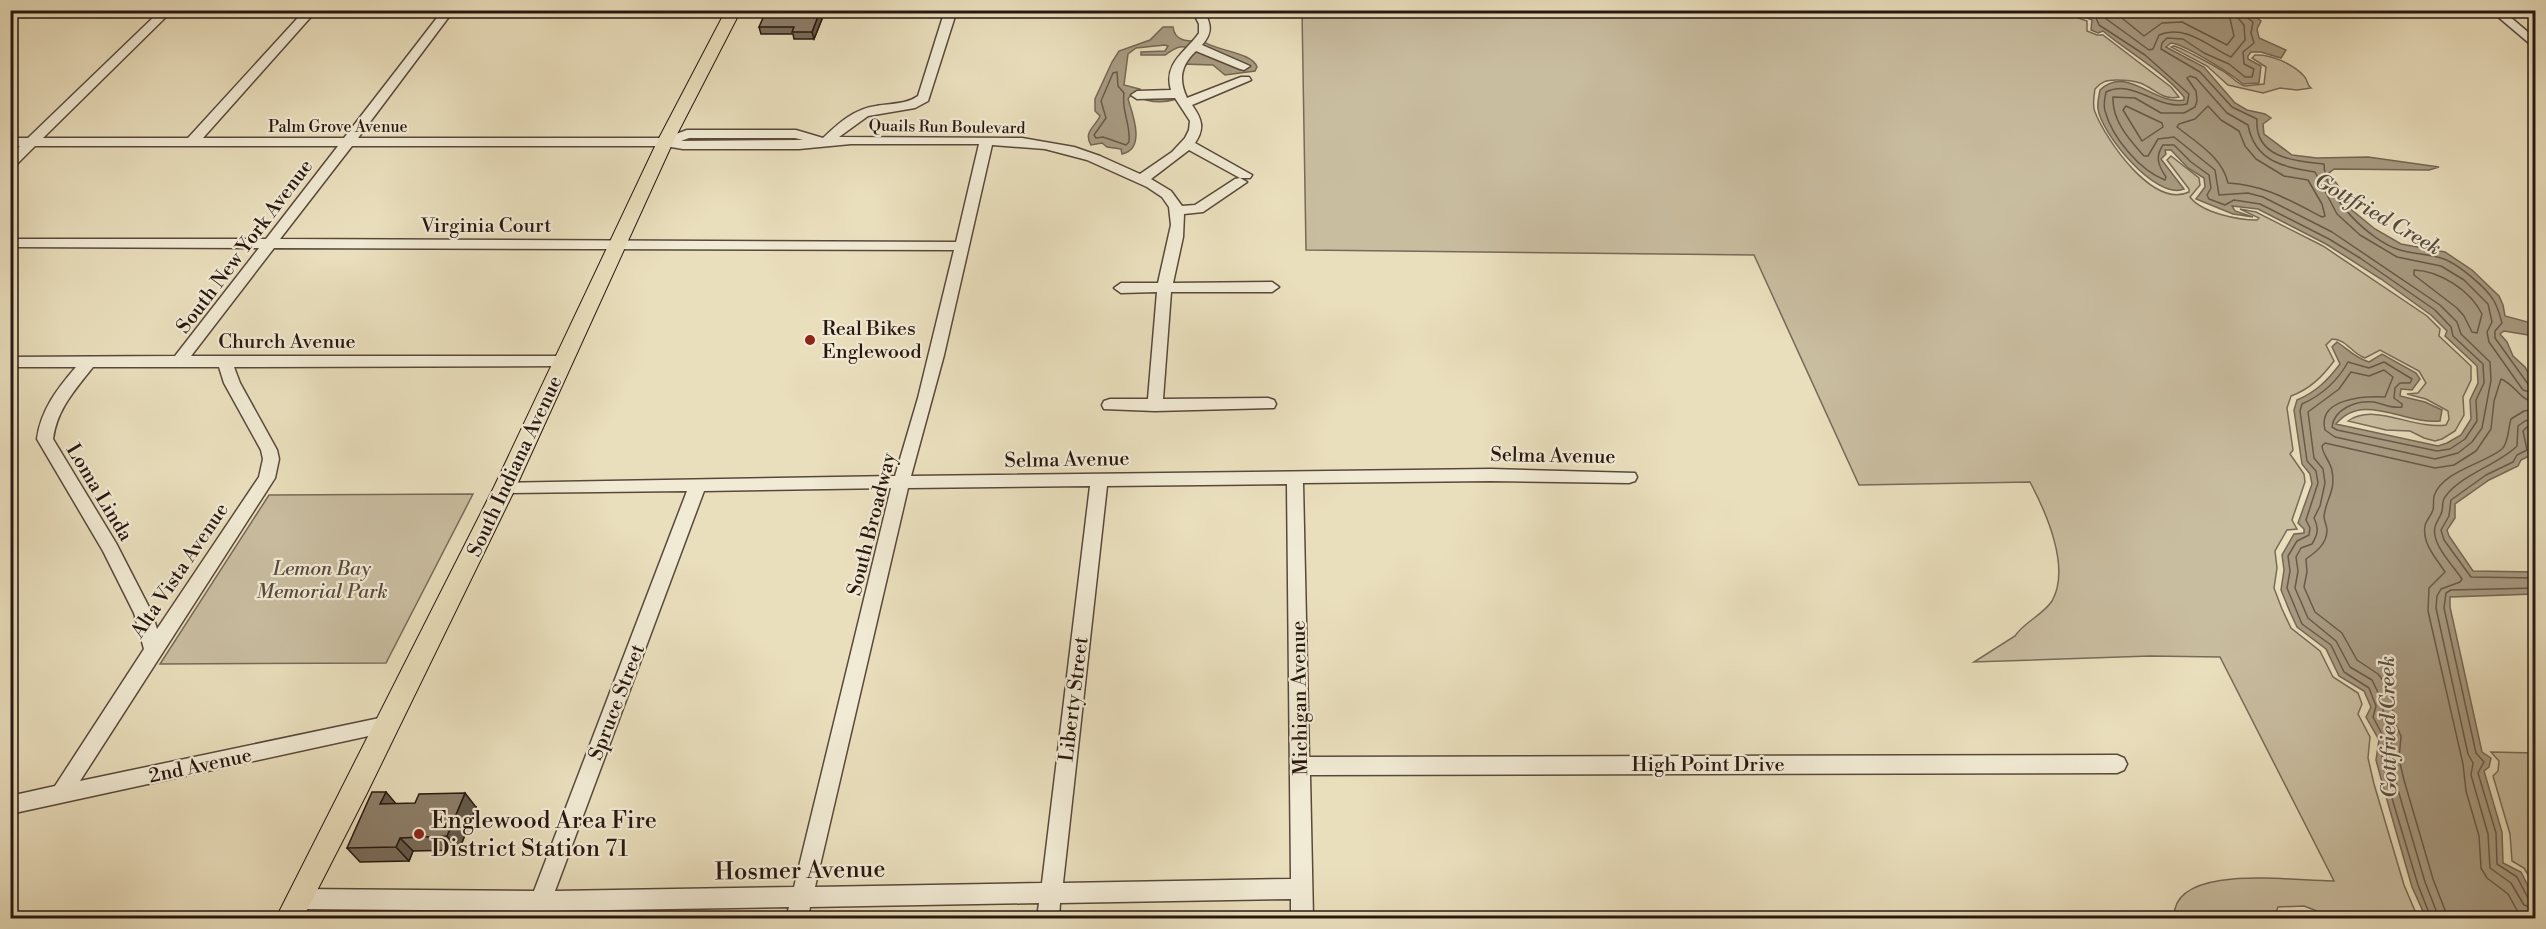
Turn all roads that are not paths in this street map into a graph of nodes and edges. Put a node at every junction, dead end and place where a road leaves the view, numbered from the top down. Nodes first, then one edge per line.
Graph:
1 (15, 10) edge
2 (168, 10) edge
3 (312, 10) edge
4 (449, 10) edge
5 (734, 10) edge
6 (951, 10) edge
7 (1198, 10) edge
8 (2495, 10) edge
9 (10, 15) edge
10 (1195, 46) junction
11 (2535, 46) edge
12 (1244, 66) dead end
13 (1245, 80) dead end
14 (1137, 95) dead end
15 (1180, 99) junction
16 (822, 141) junction
17 (986, 141) junction
18 (10, 142) edge
19 (192, 142) junction
20 (665, 142) junction
21 (31, 143) junction
22 (347, 143) junction
23 (1187, 144) junction
24 (10, 163) edge
25 (1142, 179) junction
26 (1176, 210) junction
27 (10, 243) edge
28 (271, 244) junction
29 (616, 245) junction
30 (961, 246) junction
31 (1272, 287) dead end
32 (1121, 288) dead end
33 (1165, 288) junction
34 (564, 361) junction
35 (10, 362) edge
36 (89, 362) junction
37 (225, 362) junction
38 (179, 363) junction
39 (1268, 404) dead end
40 (1110, 405) dead end
41 (1155, 405) junction
42 (1629, 477) dead end
43 (1295, 478) junction
44 (1099, 479) junction
45 (901, 482) junction
46 (698, 485) junction
47 (506, 487) junction
48 (153, 650) junction
49 (389, 724) junction
50 (2117, 764) dead end
51 (1300, 766) junction
52 (61, 794) junction
53 (10, 805) edge
54 (1301, 889) junction
55 (1051, 891) junction
56 (802, 895) junction
57 (294, 909) edge
58 (537, 910) edge
59 (797, 918) edge
60 (1048, 918) edge
61 (1302, 918) edge

1 - 9 street
2 - 21 street
3 - 19 street
4 - 22 street, South New York Avenue
5 - 20 main road, South Indiana Avenue
6 - 16 street
7 - 10 street
8 - 11 street
10 - 12 street
10 - 15 street
13 - 15 street
14 - 15 street
15 - 23 street
16 - 17 street, Quails Run Boulevard
16 - 20 street, Quails Run Boulevard
17 - 25 street, Quails Run Boulevard
17 - 30 street, South Broadway
18 - 21 street, Palm Grove Avenue
19 - 21 street, Palm Grove Avenue
19 - 22 street, Palm Grove Avenue
20 - 22 street, Palm Grove Avenue
20 - 29 main road, South Indiana Avenue
21 - 24 street
22 - 28 street, South New York Avenue
23 - 25 street
23 - 26 street
25 - 26 street, Quails Run Boulevard
26 - 33 street
27 - 28 street, Virginia Court
28 - 29 street, Virginia Court
28 - 38 street, South New York Avenue
29 - 30 street, Virginia Court
29 - 34 main road, South Indiana Avenue
30 - 45 street, South Broadway
31 - 33 street
32 - 33 street
33 - 41 street
34 - 37 street, Church Avenue
34 - 47 main road, South Indiana Avenue
35 - 36 street, Church Avenue
36 - 38 street, Church Avenue
36 - 48 street, Loma Linda
37 - 38 street, Church Avenue
37 - 48 street, Alta Vista Avenue
39 - 41 street
40 - 41 street
42 - 43 street, Selma Avenue
43 - 44 street, Selma Avenue
43 - 51 street, Michigan Avenue
44 - 45 street, Selma Avenue
44 - 55 street, Liberty Street
45 - 46 street, Selma Avenue
45 - 56 street, South Broadway
46 - 47 street, Selma Avenue
46 - 58 street, Spruce Street
47 - 49 main road, South Indiana Avenue
48 - 52 street, Alta Vista Avenue
49 - 52 street, 2nd Avenue
49 - 57 main road, South Indiana Avenue
50 - 51 street, High Point Drive
51 - 54 street, Michigan Avenue
52 - 53 street, 2nd Avenue
54 - 55 street, Hosmer Avenue
54 - 61 street, Michigan Avenue
55 - 56 street, Hosmer Avenue
55 - 60 street, Liberty Street
56 - 58 street, Hosmer Avenue
56 - 59 street, South Broadway
57 - 58 street, Hosmer Avenue

